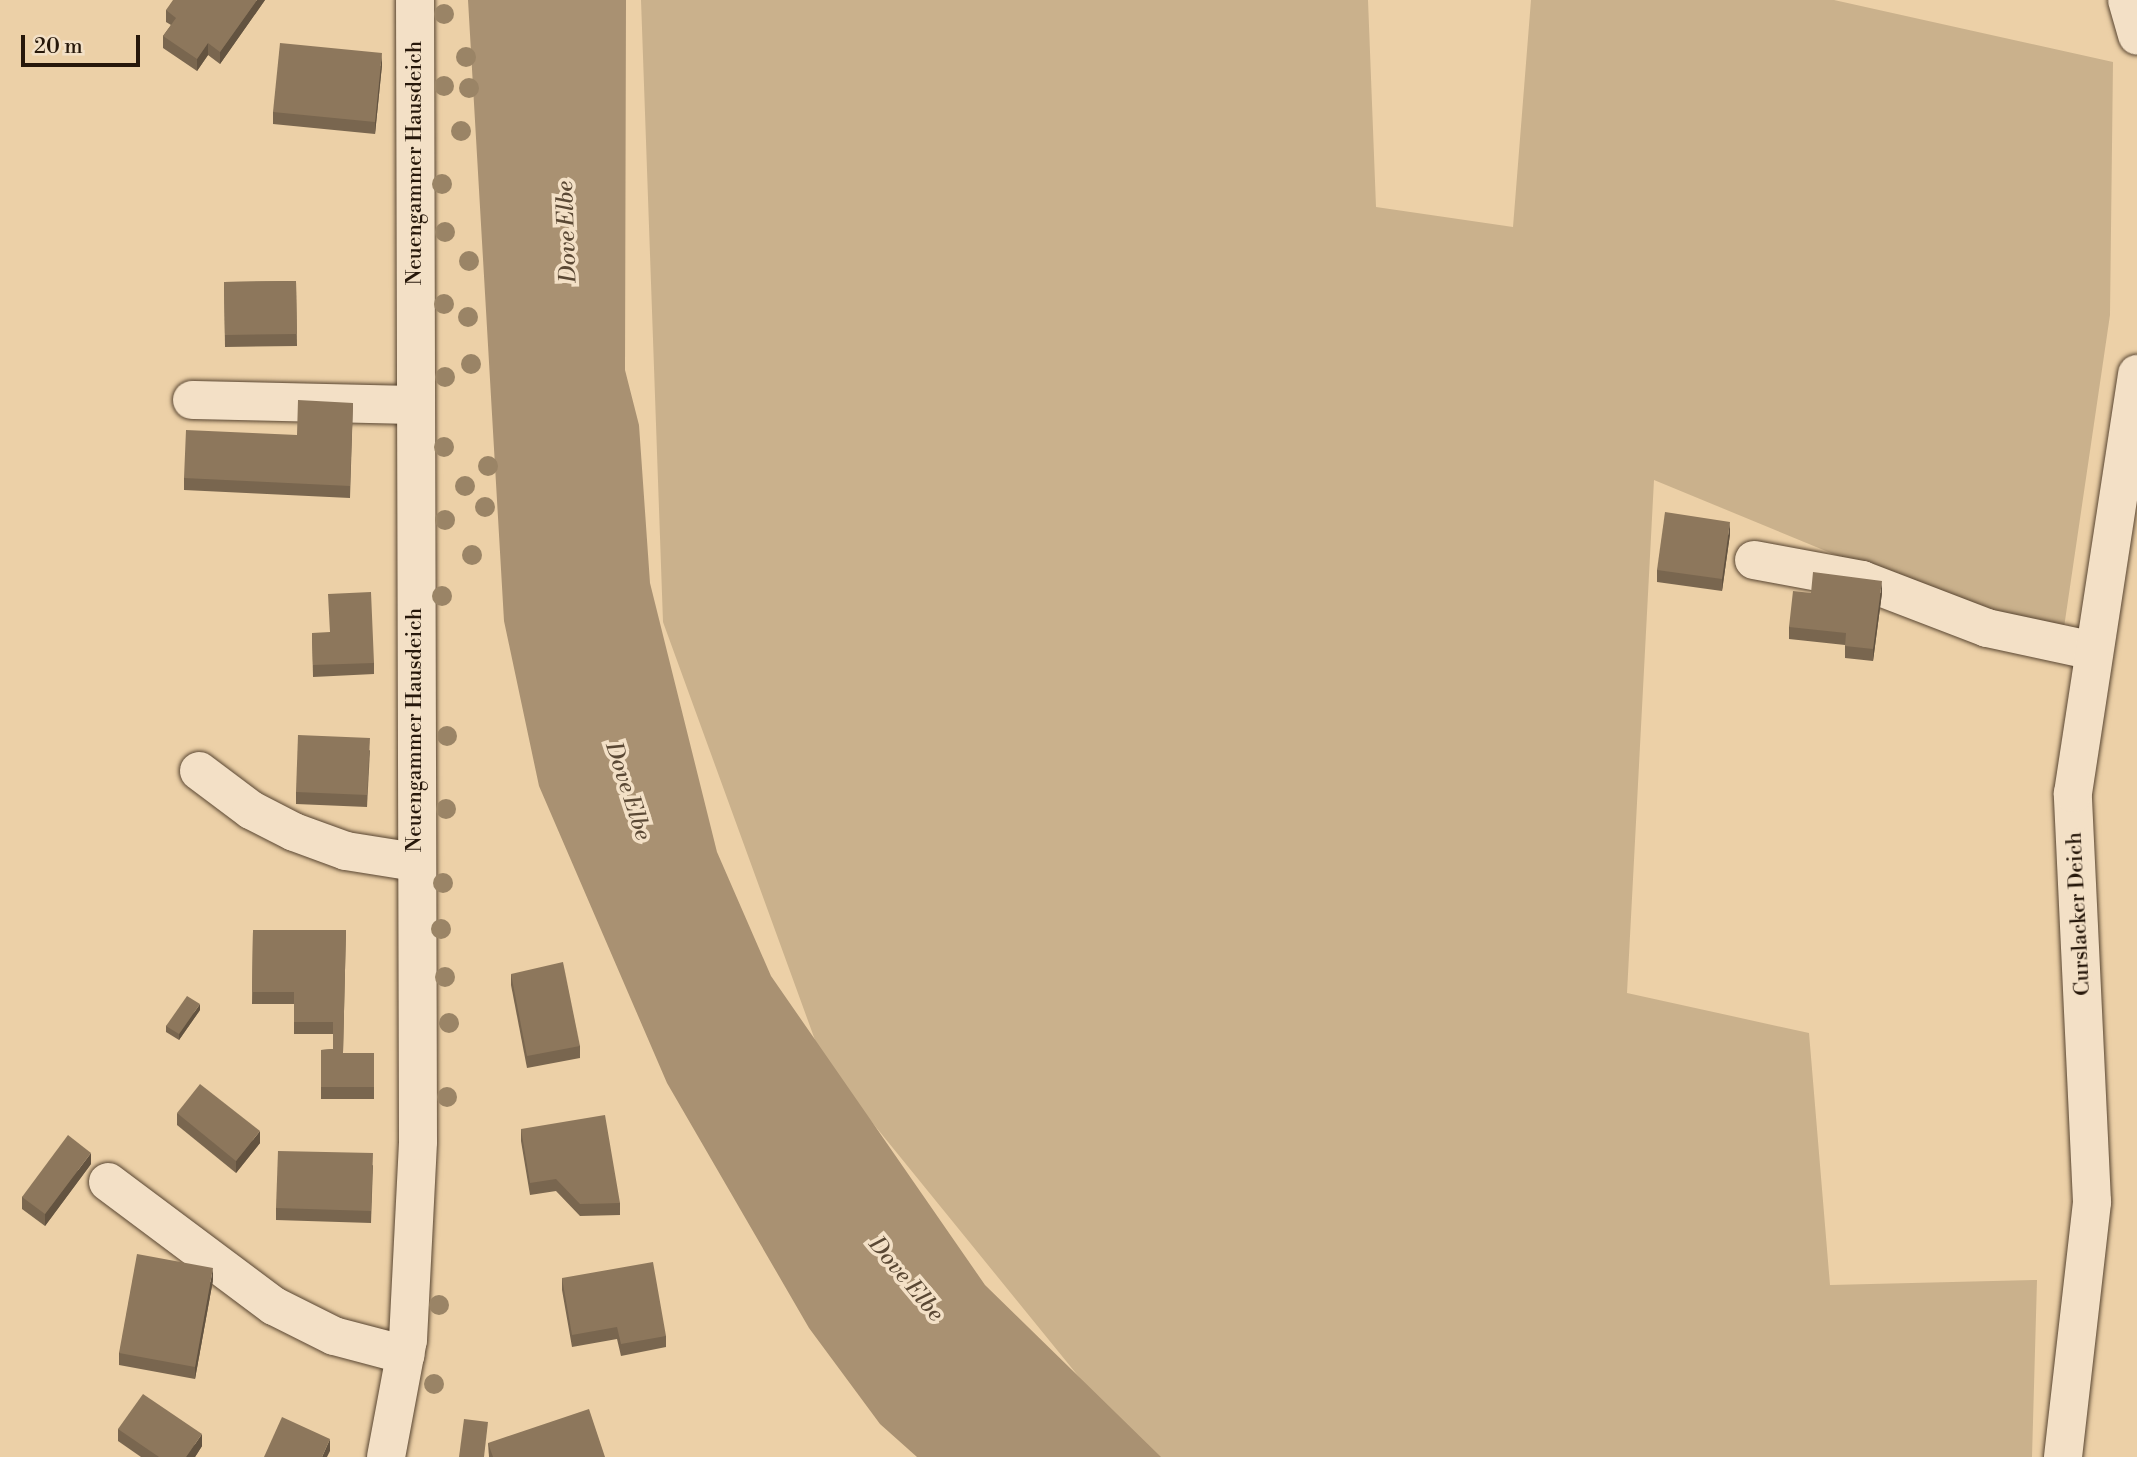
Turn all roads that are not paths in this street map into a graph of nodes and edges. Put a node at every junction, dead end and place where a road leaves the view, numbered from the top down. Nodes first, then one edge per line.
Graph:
1 (415, 0) edge
2 (2127, 0) edge
3 (2137, 36) edge
4 (2137, 374) edge
5 (192, 400) dead end
6 (415, 405) junction
7 (1754, 560) dead end
8 (2094, 651) junction
9 (199, 771) dead end
10 (415, 862) junction
11 (107, 1182) dead end
12 (406, 1355) junction
13 (386, 1457) edge
14 (2063, 1457) edge

1 - 6 street, Neuengammer Hausdeich
2 - 3 street
4 - 8 street, Curslacker Deich
5 - 6 street
6 - 10 street, Neuengammer Hausdeich
7 - 8 street
8 - 14 street, Curslacker Deich
9 - 10 street
10 - 12 street, Neuengammer Hausdeich
11 - 12 street
12 - 13 street, Neuengammer Hausdeich

